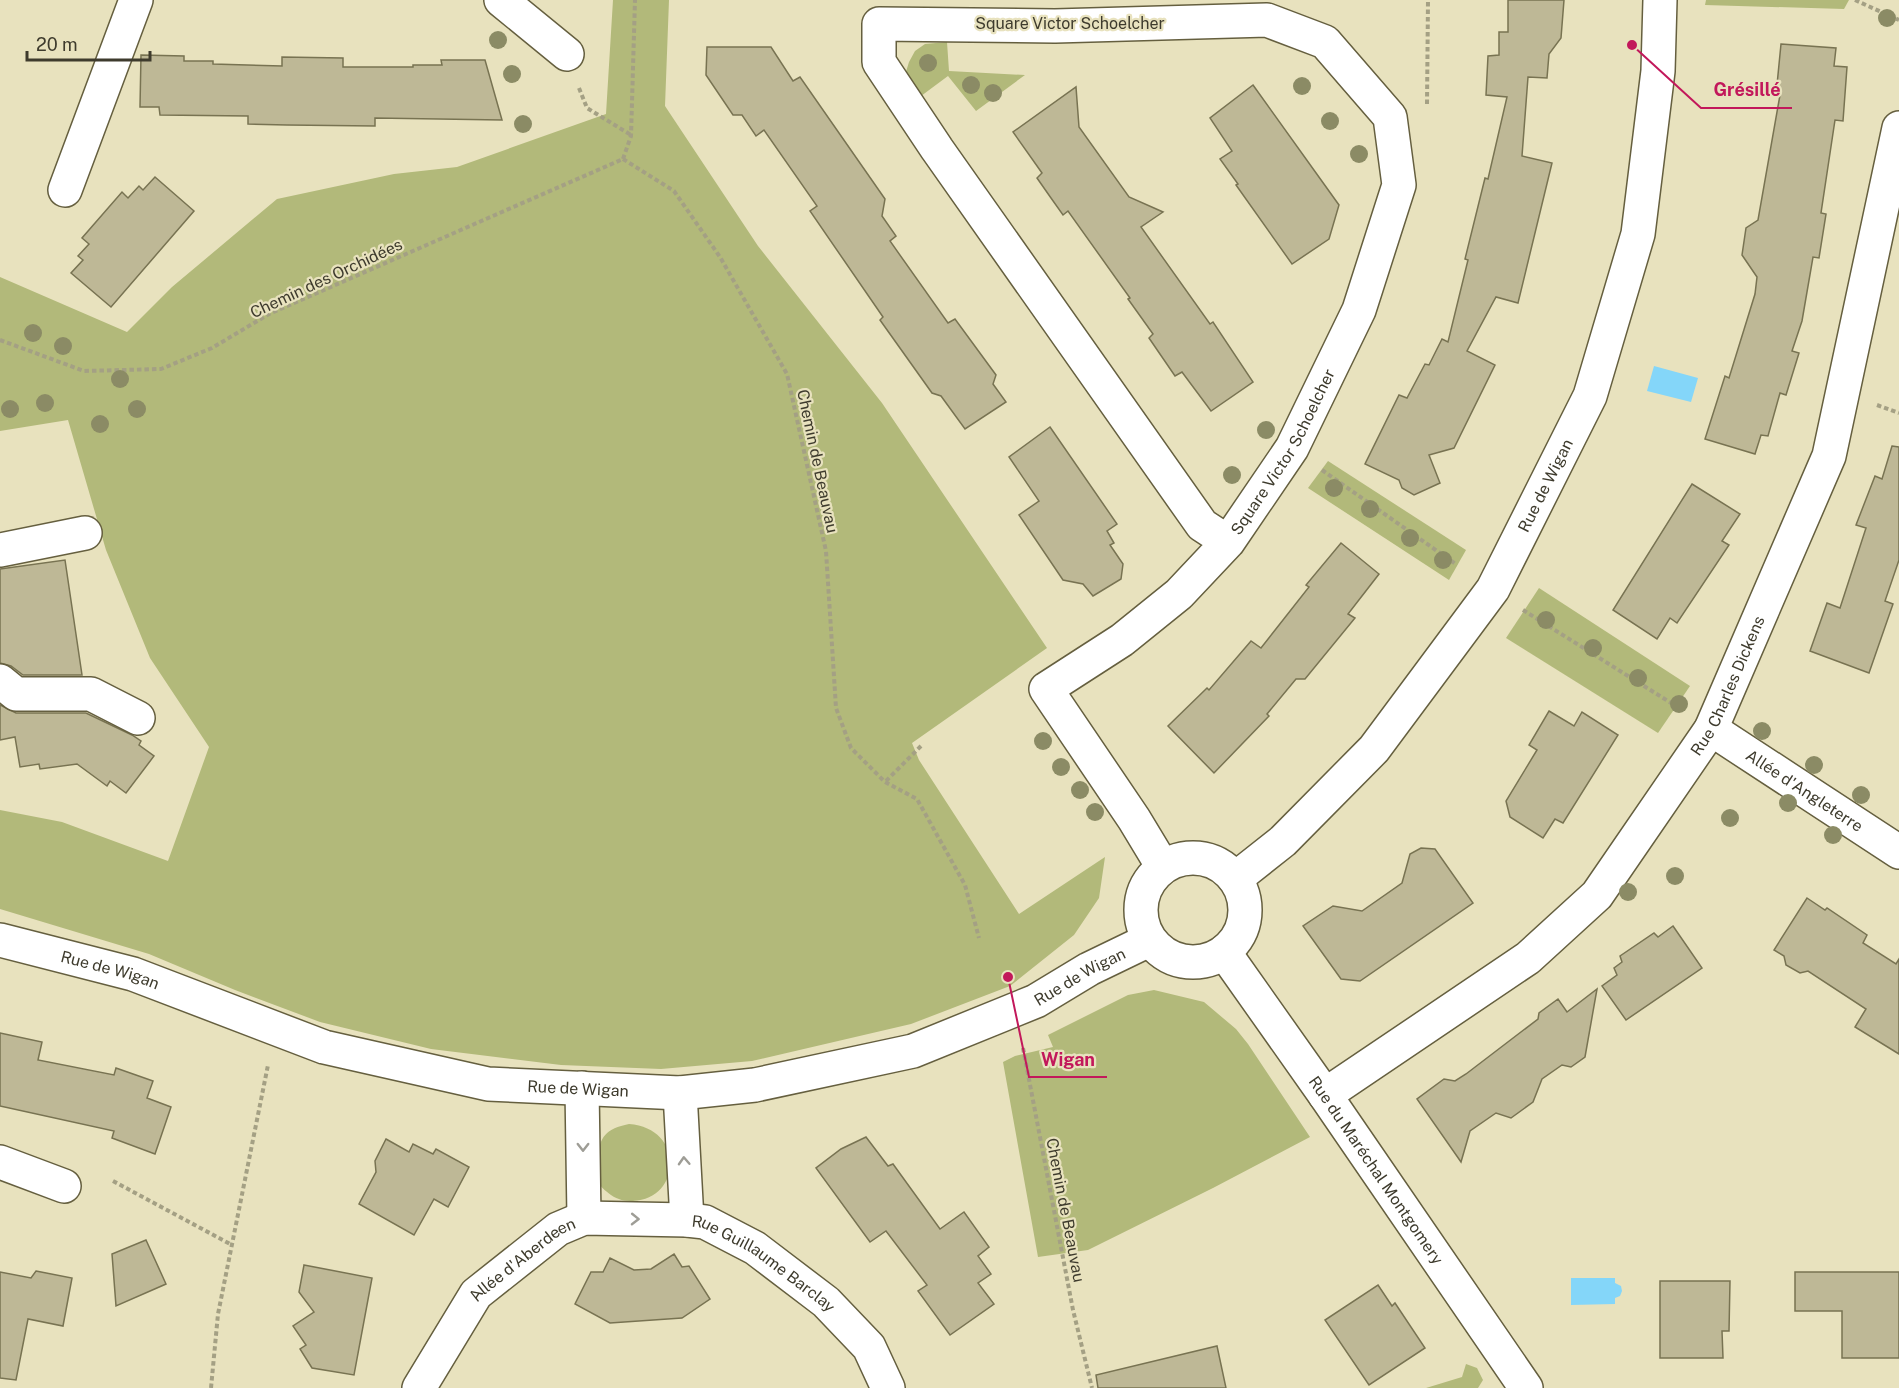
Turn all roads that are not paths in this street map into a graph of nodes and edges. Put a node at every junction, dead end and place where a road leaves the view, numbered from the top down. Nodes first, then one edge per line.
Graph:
1 (136, 0) edge
2 (501, 0) edge
3 (1660, 0) edge
4 (567, 54) road end
5 (1899, 128) edge
6 (65, 190) dead end
7 (85, 532) dead end
8 (1228, 542) junction
9 (0, 550) edge
10 (0, 681) edge
11 (138, 718) dead end
12 (1711, 729) junction
13 (1899, 852) edge
14 (1163, 867) junction
15 (1234, 879) junction
16 (0, 940) edge
17 (1149, 940) junction
18 (1224, 952) junction
19 (582, 1088) junction
20 (680, 1093) junction
21 (1325, 1095) junction
22 (0, 1162) edge
23 (63, 1186) dead end
24 (584, 1218) junction
25 (687, 1220) junction
26 (419, 1388) edge
27 (888, 1388) edge
28 (1526, 1388) edge

1 - 6 street
2 - 4 street
3 - 15 street, Rue de Wigan
5 - 12 street, Rue Charles Dickens
7 - 9 street
8 - 8 street, Square Victor Schoelcher
8 - 14 street, Square Victor Schoelcher
10 - 11 street
12 - 13 street, Allée d'Angleterre
12 - 21 street, Rue Charles Dickens
14 - 15 street
14 - 17 street
15 - 18 street
16 - 19 street, Rue de Wigan
17 - 18 street
17 - 20 street, Rue de Wigan
18 - 21 street, Rue du Maréchal Montgomery
19 - 20 street, Rue de Wigan
19 -> 24 street, Allée d'Aberdeen
25 -> 20 street, Rue Guillaume Barclay
21 - 28 street, Rue du Maréchal Montgomery
22 - 23 street
24 -> 25 street
24 - 26 street, Allée d'Aberdeen
25 - 27 street, Rue Guillaume Barclay

